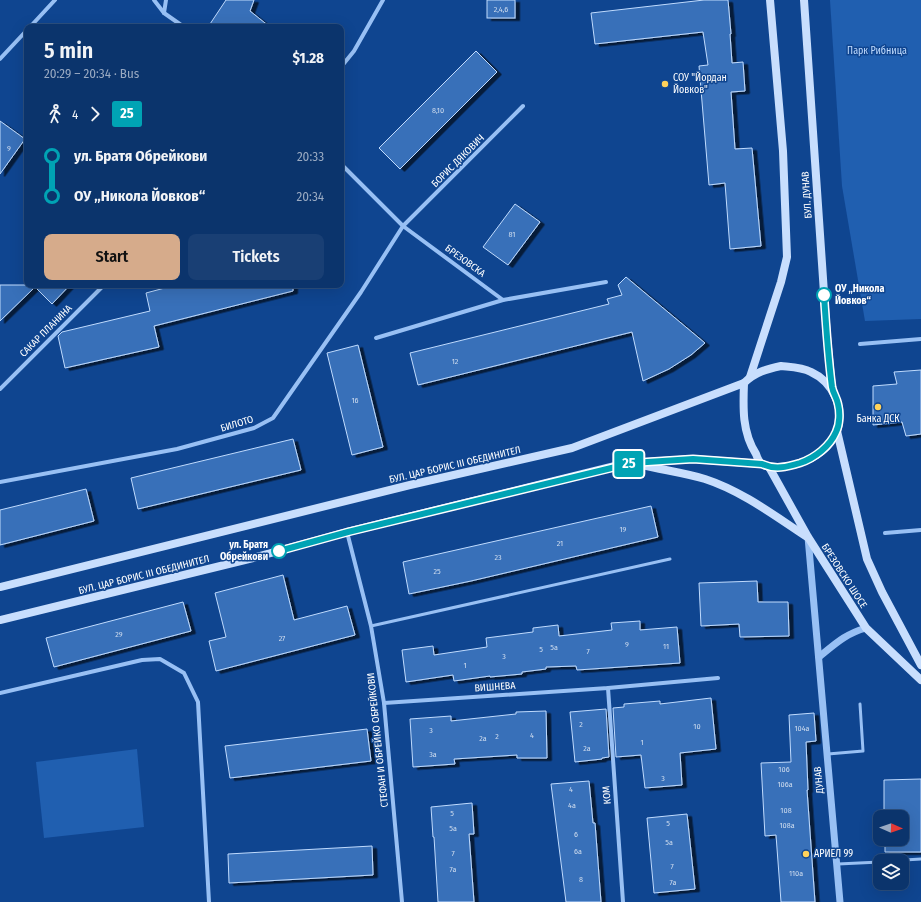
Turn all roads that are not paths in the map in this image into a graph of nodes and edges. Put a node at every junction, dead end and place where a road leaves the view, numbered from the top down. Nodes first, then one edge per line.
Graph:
1 (55, 0) edge
2 (154, 0) edge
3 (166, 0) edge
4 (383, 0) edge
5 (770, 0) edge
6 (804, 0) edge
7 (164, 13) junction
8 (33, 24) edge
9 (180, 24) edge
10 (24, 33) edge
11 (0, 59) edge
12 (344, 63) edge
13 (523, 106) dead end
14 (344, 167) edge
15 (404, 226) junction
16 (606, 282) dead end
17 (101, 288) edge
18 (503, 300) junction
19 (376, 338) dead end
20 (921, 339) edge
21 (860, 344) dead end
22 (747, 380) junction
23 (0, 389) edge
24 (832, 389) junction
25 (836, 431) junction
26 (632, 463) junction
27 (765, 466) junction
28 (0, 482) edge
29 (921, 530) edge
30 (348, 532) junction
31 (885, 533) dead end
32 (808, 537) junction
33 (670, 559) dead end
34 (0, 587) edge
35 (0, 620) edge
36 (371, 626) junction
37 (866, 628) junction
38 (819, 657) junction
39 (921, 665) edge
40 (718, 678) dead end
41 (921, 680) edge
42 (608, 688) junction
43 (0, 693) edge
44 (384, 703) junction
45 (860, 704) dead end
46 (827, 754) junction
47 (921, 859) edge
48 (909, 860) edge
49 (873, 862) edge
50 (837, 864) junction
51 (209, 902) edge
52 (402, 902) edge
53 (623, 902) edge
54 (840, 902) edge

1 - 8 street
2 - 7 street
3 - 7 street
4 - 12 street
5 - 22 main road
6 - 24 main road, БУЛ. ДУНАВ
7 - 9 street
10 - 11 street
13 - 15 street, БОРИС ДЯКОВИЧ
14 - 15 street, БРЕЗОВСКА
15 - 18 street, БРЕЗОВСКА
15 - 28 street, БИЛОТО
16 - 18 street
17 - 23 street, САКАР ПЛАНИНА
18 - 19 street
20 - 21 street
22 - 24 main road
22 - 27 main road
22 - 34 main road, БУЛ. ЦАР БОРИС III ОБЕДИНИТЕЛ
24 - 25 main road
25 - 27 main road
25 - 39 main road
26 - 27 main road, БУЛ. ЦАР БОРИС III ОБЕДИНИТЕЛ
26 - 30 main road, БУЛ. ЦАР БОРИС III ОБЕДИНИТЕЛ
26 - 32 main road
27 - 32 main road, БРЕЗОВСКО ШОСЕ
29 - 31 street
30 - 35 main road, БУЛ. ЦАР БОРИС III ОБЕДИНИТЕЛ
30 - 36 street, СТЕФАН И ОБРЕЙКО ОБРЕЙКОВИ
32 - 37 main road, БРЕЗОВСКО ШОСЕ
32 - 38 street, ДУНАВ
33 - 36 lane
36 - 44 street, СТЕФАН И ОБРЕЙКО ОБРЕЙКОВИ
37 - 38 street
37 - 41 main road, БРЕЗОВСКО ШОСЕ
38 - 46 street, ДУНАВ
40 - 42 street, ВИШНЕВА
42 - 44 street, ВИШНЕВА
42 - 53 street, КОМ
43 - 51 street
44 - 52 street, СТЕФАН И ОБРЕЙКО ОБРЕЙКОВИ
45 - 46 lane
46 - 50 street, ДУНАВ
47 - 48 lane
49 - 50 lane
50 - 54 street, ДУНАВ

